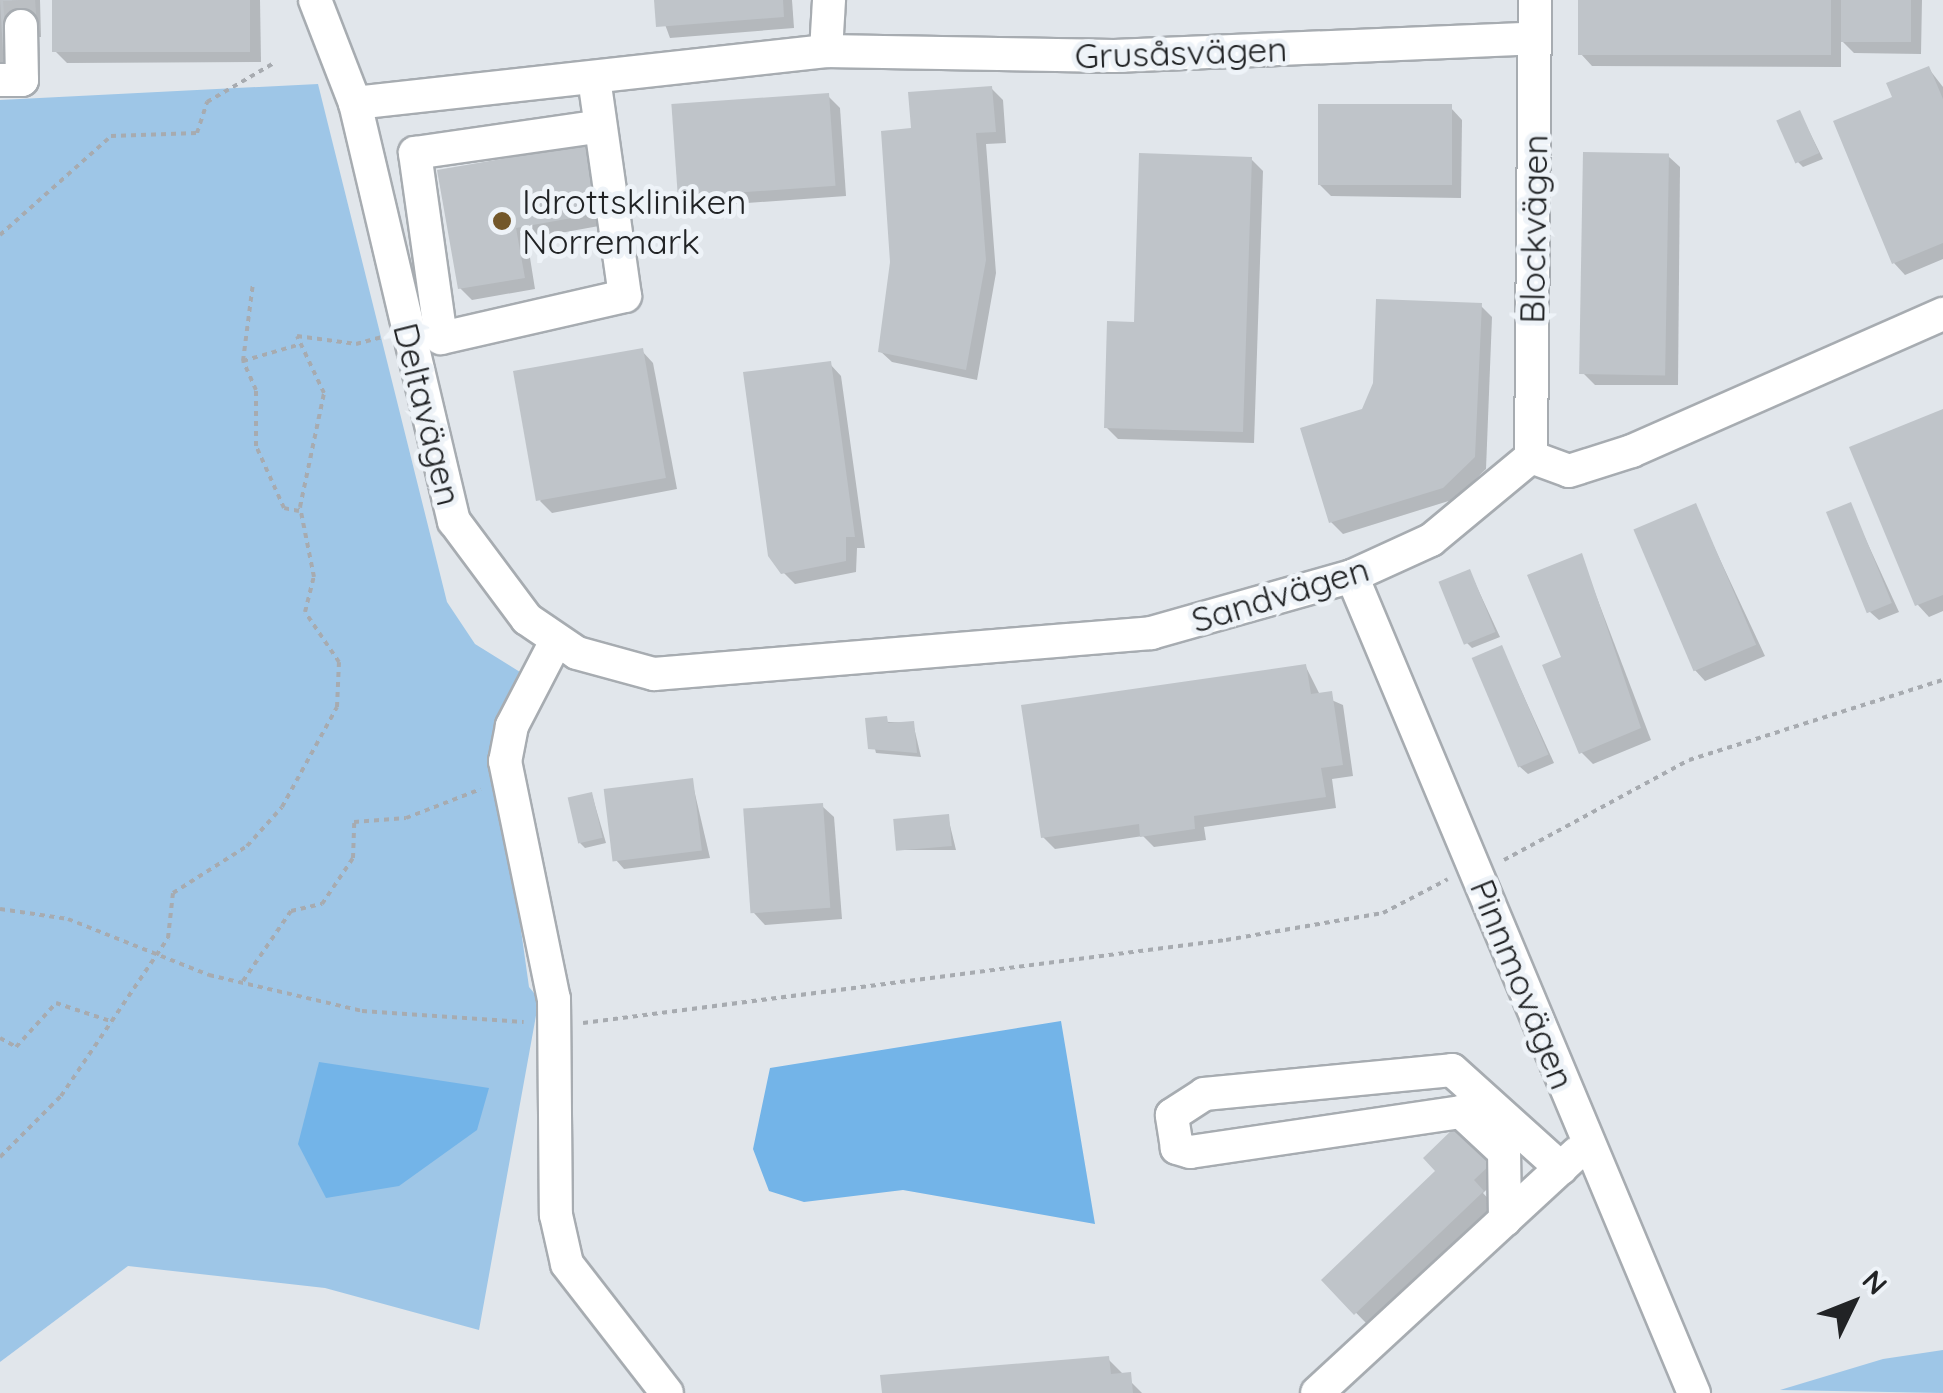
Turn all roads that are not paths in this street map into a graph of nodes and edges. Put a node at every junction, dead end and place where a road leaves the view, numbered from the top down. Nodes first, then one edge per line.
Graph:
1 (315, 0) edge
2 (829, 0) edge
3 (1535, 0) edge
4 (21, 26) tunnel mouth
5 (1535, 38) junction
6 (826, 51) junction
7 (594, 78) junction
8 (0, 80) edge
9 (355, 104) junction
10 (596, 127) junction
11 (1943, 314) edge
12 (1531, 457) junction
13 (1352, 576) junction
14 (556, 641) junction
15 (1588, 1144) junction
16 (1562, 1168) junction
17 (1504, 1220) junction
18 (667, 1393) edge
19 (1317, 1393) edge
20 (1694, 1393) edge

1 - 9 street, Deltavägen
2 - 6 street
3 - 5 street, Blockvägen
4 - 8 street
5 - 6 street, Grusåsvägen
5 - 12 street, Blockvägen
6 - 7 street, Grusåsvägen
7 - 9 street, Grusåsvägen
7 - 10 street
9 - 14 street, Deltavägen
10 - 10 street
11 - 12 street
12 - 13 street, Sandvägen
13 - 14 street, Sandvägen
13 - 15 street, Pinnmovägen
14 - 18 street
15 - 16 street
15 - 20 street, Pinnmovägen
16 - 17 street
16 - 17 street
17 - 19 street

